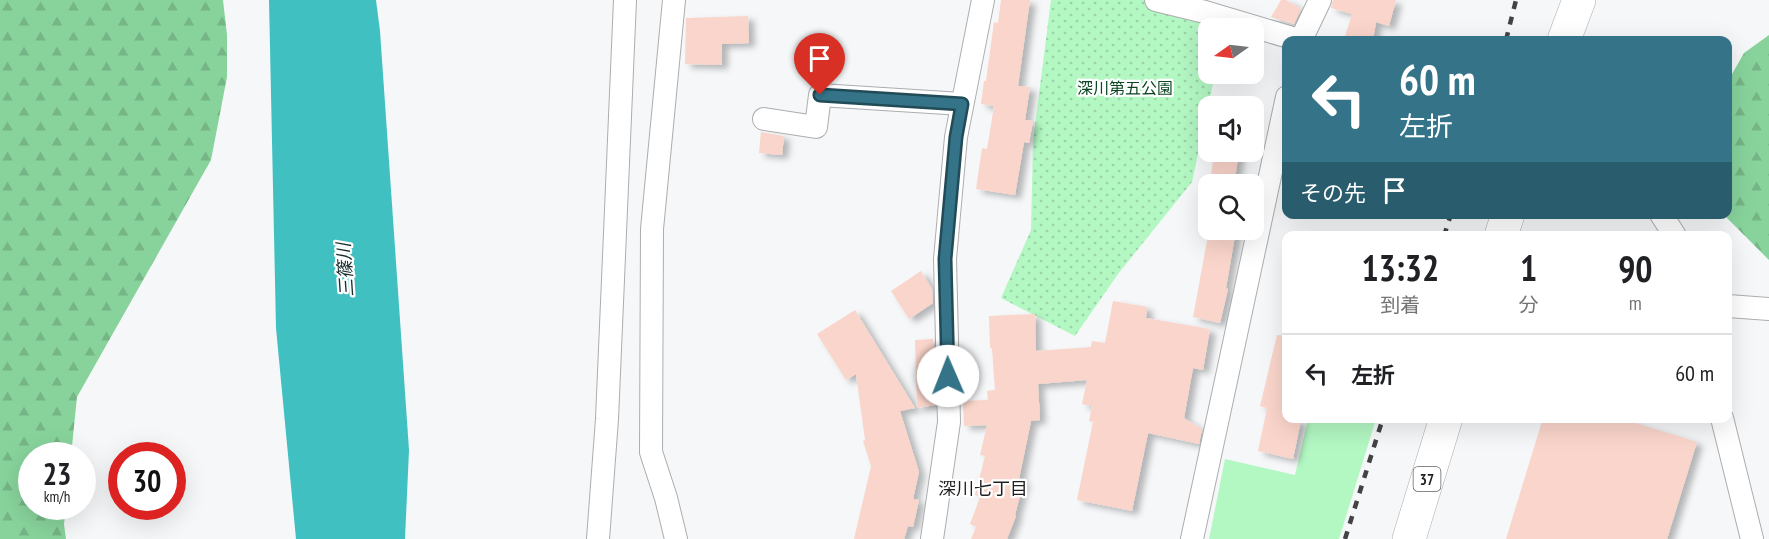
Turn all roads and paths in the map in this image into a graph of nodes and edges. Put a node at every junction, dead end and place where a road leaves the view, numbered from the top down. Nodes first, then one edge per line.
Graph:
1 (625, 0) edge
2 (642, 0) edge
3 (674, 0) edge
4 (983, 0) edge
5 (1156, 0) edge
6 (1320, 0) edge
7 (1579, 0) edge
8 (1286, 36) edge
9 (1302, 36) edge
10 (1566, 36) edge
11 (624, 42) junction
12 (962, 104) junction
13 (764, 119) dead end
14 (1282, 120) edge
15 (1732, 306) edge
16 (1769, 309) edge
17 (1444, 423) edge
18 (1723, 423) edge
19 (598, 539) edge
20 (676, 539) edge
21 (932, 539) edge
22 (1192, 539) edge
23 (1409, 539) edge
24 (1752, 539) edge

1 - 11 street
2 - 11 street
3 - 20 street
4 - 12 street
5 - 8 street
6 - 9 street
7 - 10 main road
11 - 19 street
12 - 13 street
12 - 21 street
14 - 22 street
15 - 16 street
17 - 23 main road, 37
18 - 24 street

